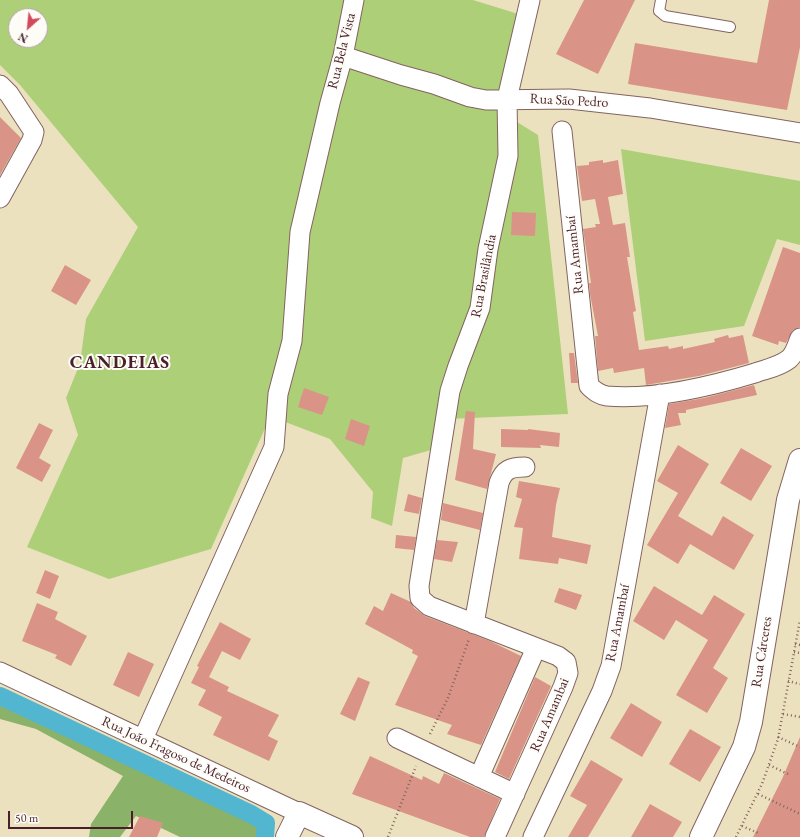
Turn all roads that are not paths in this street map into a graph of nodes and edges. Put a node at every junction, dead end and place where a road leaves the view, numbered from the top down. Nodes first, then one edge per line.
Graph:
1 (354, 0) edge
2 (530, 0) edge
3 (661, 0) edge
4 (730, 27) dead end
5 (343, 56) junction
6 (0, 85) edge
7 (507, 99) junction
8 (562, 131) dead end
9 (800, 132) edge
10 (0, 198) edge
11 (800, 338) edge
12 (660, 394) junction
13 (800, 460) edge
14 (525, 467) dead end
15 (420, 598) joint
16 (474, 624) junction
17 (536, 648) junction
18 (0, 672) edge
19 (397, 738) dead end
20 (143, 739) junction
21 (479, 777) junction
22 (515, 794) junction
23 (299, 813) junction
24 (287, 837) edge
25 (352, 837) edge
26 (495, 837) edge
27 (533, 837) edge
28 (701, 837) edge

1 - 5 street, Rua Bela Vista
2 - 7 street, Rua Brasilândia
3 - 4 lane
5 - 7 street, Rua São Pedro
5 - 20 street, Rua Bela Vista
6 - 10 street
7 - 9 street, Rua São Pedro
7 - 15 street, Rua Brasilândia
8 - 12 street, Rua Amambaí
11 - 12 street
12 - 27 street, Rua Amambaí
13 - 28 street, Rua Cárceres
14 - 16 street
15 - 16 street, Rua Amambai
16 - 17 street, Rua Amambai
17 - 21 street
17 - 22 street, Rua Amambai
18 - 20 street, Rua João Fragoso de Medeiros
19 - 21 street
20 - 23 street, Rua João Fragoso de Medeiros
21 - 22 street
22 - 26 street, Rua Amambai
23 - 24 street
23 - 25 street, Rua João Fragoso de Medeiros

